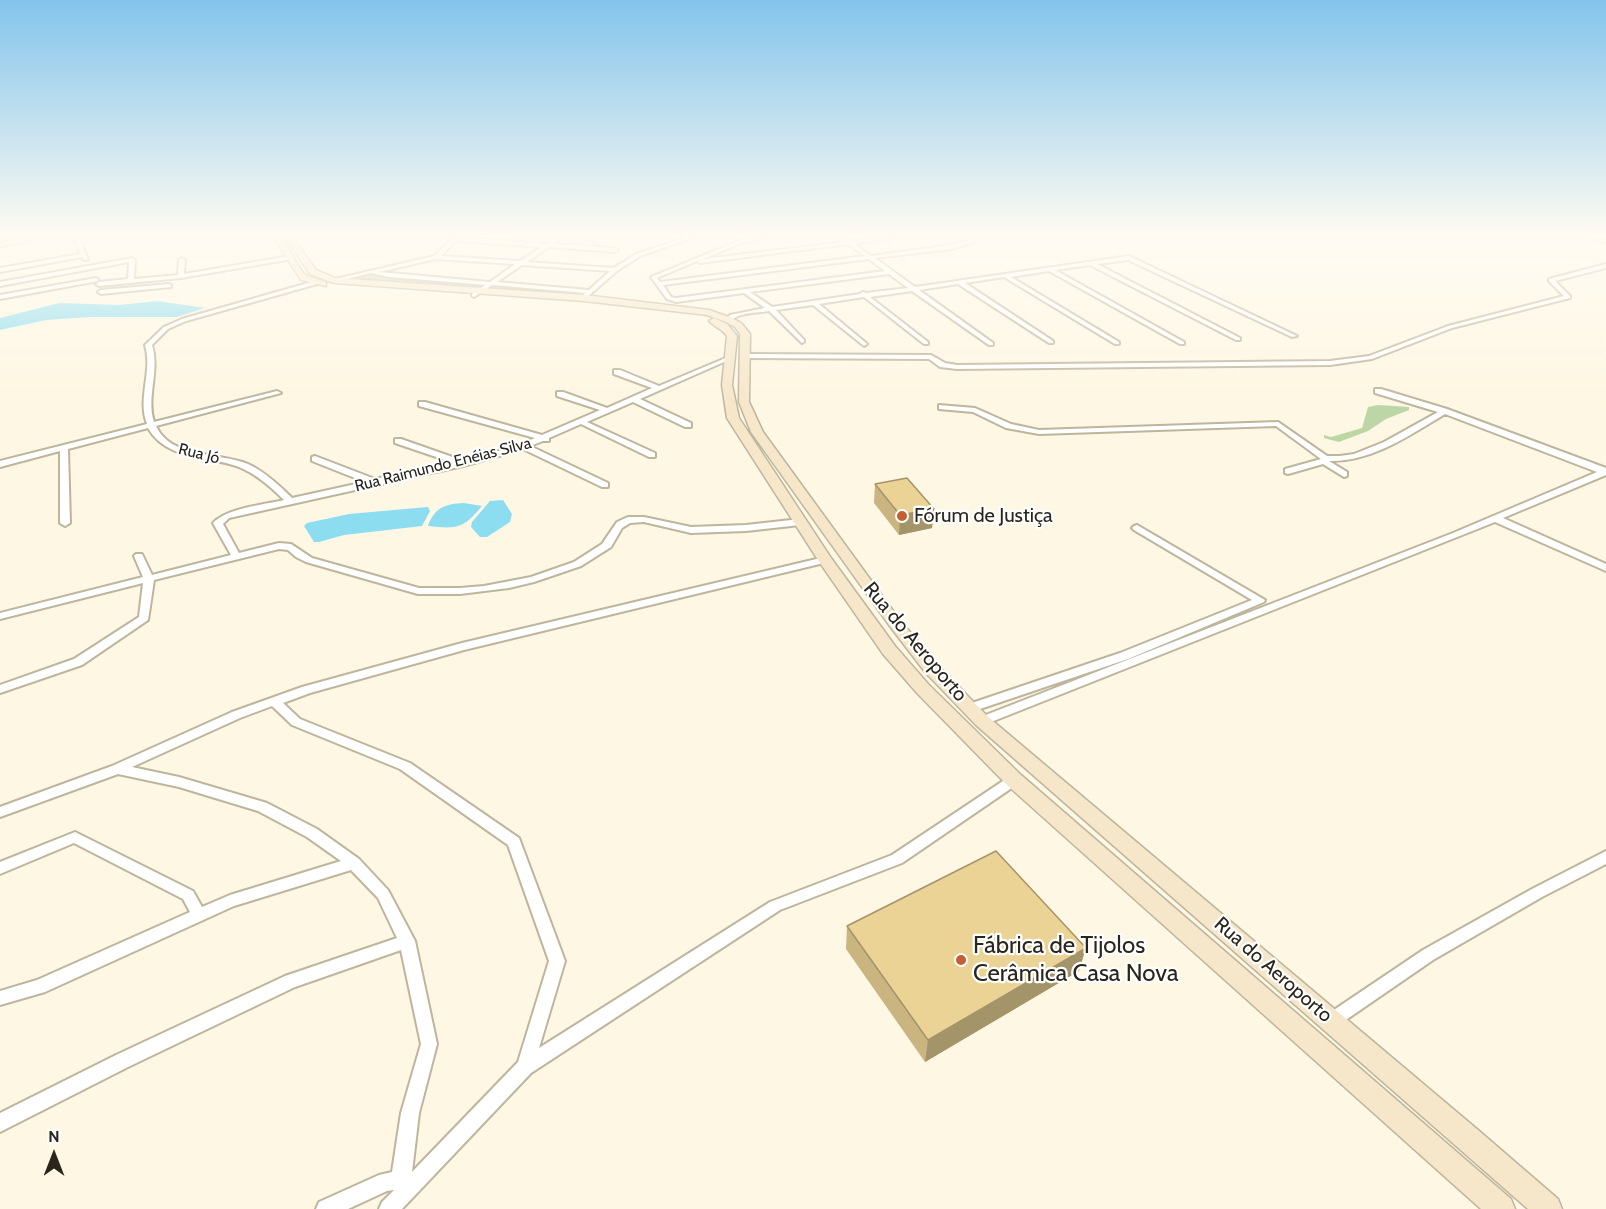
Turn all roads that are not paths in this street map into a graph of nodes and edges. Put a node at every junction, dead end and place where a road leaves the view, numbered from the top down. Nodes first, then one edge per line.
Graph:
1 (23, 293) edge
2 (278, 293) edge
3 (509, 293) edge
4 (555, 293) edge
5 (665, 293) edge
6 (732, 293) edge
7 (748, 293) edge
8 (867, 293) edge
9 (920, 293) edge
10 (977, 293) edge
11 (1035, 293) edge
12 (1092, 293) edge
13 (1149, 293) edge
14 (1204, 293) edge
15 (1564, 293) edge
16 (863, 294) junction
17 (588, 295) joint
18 (0, 297) edge
19 (813, 302) junction
20 (673, 304) junction
21 (772, 310) junction
22 (729, 320) junction
23 (1294, 336) dead end
24 (1238, 339) dead end
25 (802, 341) dead end
26 (1051, 342) dead end
27 (1117, 343) dead end
28 (864, 344) dead end
29 (926, 344) dead end
30 (991, 344) dead end
31 (1182, 344) dead end
32 (737, 357) junction
33 (617, 372) dead end
34 (735, 385) junction
35 (658, 388) junction
36 (1378, 391) dead end
37 (277, 393) dead end
38 (560, 394) dead end
39 (633, 399) junction
40 (422, 404) dead end
41 (942, 407) dead end
42 (607, 410) junction
43 (1444, 411) junction
44 (582, 422) junction
45 (688, 424) dead end
46 (152, 427) junction
47 (546, 439) junction
48 (398, 441) dead end
49 (526, 447) junction
50 (64, 448) junction
51 (652, 455) dead end
52 (315, 459) dead end
53 (1324, 460) junction
54 (463, 463) junction
55 (0, 464) edge
56 (1288, 471) dead end
57 (1606, 472) edge
58 (1344, 474) dead end
59 (374, 482) junction
60 (604, 485) dead end
61 (291, 502) junction
62 (1494, 518) junction
63 (800, 522) junction
64 (65, 523) dead end
65 (1137, 528) dead end
66 (139, 556) dead end
67 (236, 556) junction
68 (825, 560) junction
69 (1606, 568) edge
70 (861, 576) junction
71 (149, 579) junction
72 (841, 582) junction
73 (0, 616) edge
74 (0, 689) edge
75 (274, 701) junction
76 (970, 708) junction
77 (982, 721) junction
78 (117, 769) junction
79 (1014, 780) junction
80 (0, 812) edge
81 (1606, 857) edge
82 (354, 863) junction
83 (0, 868) edge
84 (199, 915) junction
85 (406, 941) junction
86 (0, 998) edge
87 (1331, 1021) junction
88 (525, 1067) junction
89 (0, 1123) edge
90 (409, 1179) junction
91 (326, 1209) edge
92 (389, 1209) edge
93 (1501, 1209) edge
94 (1548, 1209) edge

1 - 18 street
2 - 46 street
3 - 32 main road, Rua do Aeroporto
4 - 17 main road, Rua do Aeroporto
5 - 20 street
6 - 20 street
7 - 21 street
8 - 16 street
9 - 30 street
10 - 26 street
11 - 27 street
12 - 31 street
13 - 24 street
14 - 23 street
15 - 32 street
16 - 19 street
16 - 29 street
17 - 20 main road, Rua do Aeroporto
19 - 21 street
19 - 28 street
20 - 22 main road, Rua do Aeroporto
21 - 22 street
21 - 25 street
22 - 32 main road, Rua do Aeroporto
32 - 34 main road, Rua do Aeroporto
32 - 35 street, Rua Raimundo Enéias Silva
33 - 35 street
34 - 63 main road, Rua do Aeroporto
34 - 70 main road, Rua do Aeroporto
35 - 39 street, Rua Raimundo Enéias Silva
36 - 43 street
37 - 46 street
38 - 42 street
39 - 42 street, Rua Raimundo Enéias Silva
39 - 45 street
40 - 47 street
41 - 53 street
42 - 44 street, Rua Raimundo Enéias Silva
43 - 53 street
43 - 57 street
44 - 47 street, Rua Raimundo Enéias Silva
44 - 51 street
46 - 50 street
46 - 61 street, Rua Jó
47 - 49 street, Rua Raimundo Enéias Silva
48 - 54 street
49 - 54 street, Rua Raimundo Enéias Silva
49 - 60 street
50 - 55 street
50 - 64 street
52 - 59 street
53 - 56 street
53 - 58 street
54 - 59 street, Rua Raimundo Enéias Silva
57 - 62 street
59 - 61 street, Rua Raimundo Enéias Silva
61 - 67 street, Rua Raimundo Enéias Silva
62 - 69 street
62 - 77 street
63 - 67 street
63 - 68 main road, Rua do Aeroporto
65 - 76 street
66 - 71 street
67 - 71 street
68 - 72 main road, Rua do Aeroporto
68 - 75 street
70 - 72 main road
70 - 76 main road, Rua do Aeroporto
71 - 73 street
71 - 74 street
72 - 79 main road, Rua do Aeroporto
75 - 78 street
75 - 88 street
76 - 77 main road, Rua do Aeroporto
77 - 87 main road, Rua do Aeroporto
78 - 80 street
78 - 82 street
79 - 88 street
79 - 93 main road, Rua do Aeroporto
81 - 87 street
82 - 84 street
82 - 85 street
83 - 84 street
84 - 86 street
85 - 89 street
85 - 90 street
87 - 94 main road, Rua do Aeroporto
88 - 90 street
90 - 91 street
90 - 92 street

